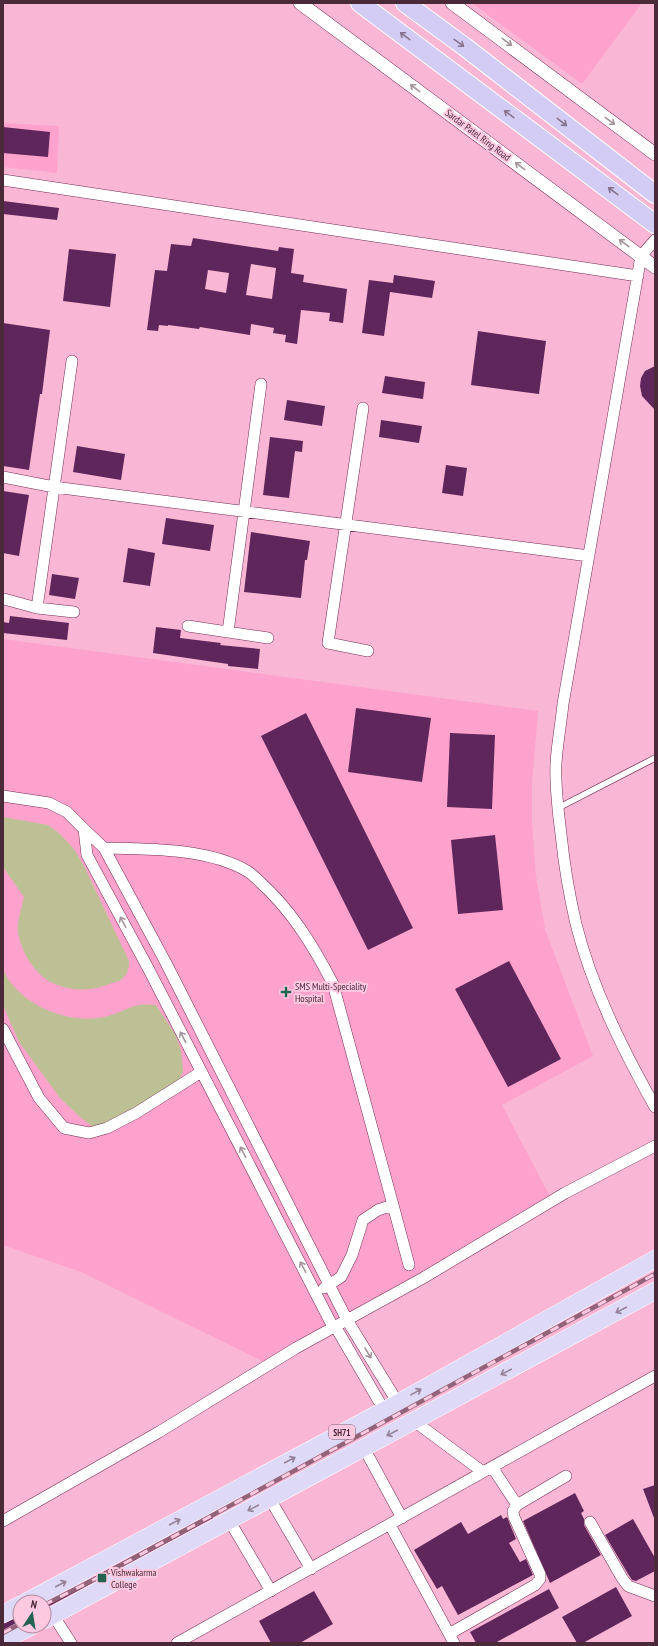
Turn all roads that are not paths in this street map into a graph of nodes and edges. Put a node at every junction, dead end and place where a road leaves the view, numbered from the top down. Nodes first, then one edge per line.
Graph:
1 (300, 3) edge
2 (360, 3) edge
3 (405, 3) edge
4 (452, 3) edge
5 (655, 154) edge
6 (3, 180) edge
7 (655, 193) edge
8 (655, 224) edge
9 (655, 240) edge
10 (641, 256) junction
11 (655, 267) edge
12 (638, 276) junction
13 (72, 362) dead end
14 (261, 384) dead end
15 (363, 408) dead end
16 (3, 476) edge
17 (54, 487) junction
18 (243, 511) junction
19 (345, 524) junction
20 (589, 556) junction
21 (4, 599) edge
22 (37, 608) junction
23 (74, 612) dead end
24 (188, 626) dead end
25 (228, 632) junction
26 (268, 638) dead end
27 (368, 650) dead end
28 (655, 758) edge
29 (3, 796) edge
30 (558, 808) junction
31 (84, 829) junction
32 (104, 848) junction
33 (167, 966) junction
34 (151, 974) junction
35 (3, 1029) edge
36 (201, 1072) junction
37 (655, 1107) edge
38 (655, 1146) edge
39 (393, 1205) junction
40 (655, 1259) edge
41 (409, 1265) dead end
42 (329, 1285) junction
43 (655, 1291) edge
44 (316, 1292) junction
45 (347, 1320) junction
46 (334, 1327) junction
47 (655, 1376) edge
48 (391, 1406) junction
49 (414, 1422) junction
50 (364, 1448) junction
51 (487, 1469) junction
52 (566, 1476) dead end
53 (270, 1498) junction
54 (517, 1505) junction
55 (402, 1518) junction
56 (229, 1520) junction
57 (3, 1521) edge
58 (590, 1522) dead end
59 (390, 1525) junction
60 (311, 1569) junction
61 (272, 1591) junction
62 (41, 1594) edge
63 (655, 1596) edge
64 (12, 1609) edge
65 (3, 1614) edge
66 (52, 1615) edge
67 (52, 1622) edge
68 (18, 1634) edge
69 (452, 1638) edge
70 (3, 1642) edge
71 (71, 1643) edge
72 (176, 1643) edge

10 -> 1 street, Sardar Patel Ring Road
8 -> 2 highway
3 -> 7 highway
4 -> 5 street
6 - 12 street
9 - 10 street
10 - 11 street, Sardar Patel Ring Road
10 - 12 street
12 - 20 street
13 - 17 street
14 - 18 street
15 - 19 street
16 - 17 street
17 - 18 street
17 - 22 street
18 - 19 street
18 - 25 street
19 - 20 street
19 - 27 street
20 - 30 street
21 - 22 street
22 - 23 street
24 - 25 street
25 - 26 street
28 - 30 lane
29 - 31 street
30 - 37 street
31 - 32 street
34 -> 31 street
32 - 33 street
32 - 39 street
33 - 34 street
33 - 42 street
36 -> 34 street
35 - 36 street
44 -> 36 street
38 - 45 street
39 - 41 street
39 - 42 street
48 -> 40 main road, SH71
42 - 44 street
42 - 45 street
43 -> 49 main road, SH71
44 - 46 street
45 - 46 street
45 -> 48 street
46 - 48 street
46 - 57 street
47 - 51 street
62 -> 48 main road, SH71
49 -> 50 main road, SH71
49 - 51 street
50 - 53 main road, SH71
50 - 55 street
51 - 54 street
51 - 55 street
52 - 54 street
53 -> 56 main road, SH71
53 - 60 street
54 - 69 street
55 - 59 street
56 - 61 street
56 - 66 main road, SH71
58 - 63 street
59 - 60 street
59 - 69 street
60 - 61 street
61 - 72 street
64 - 65 main road
67 - 71 street
68 - 70 main road

